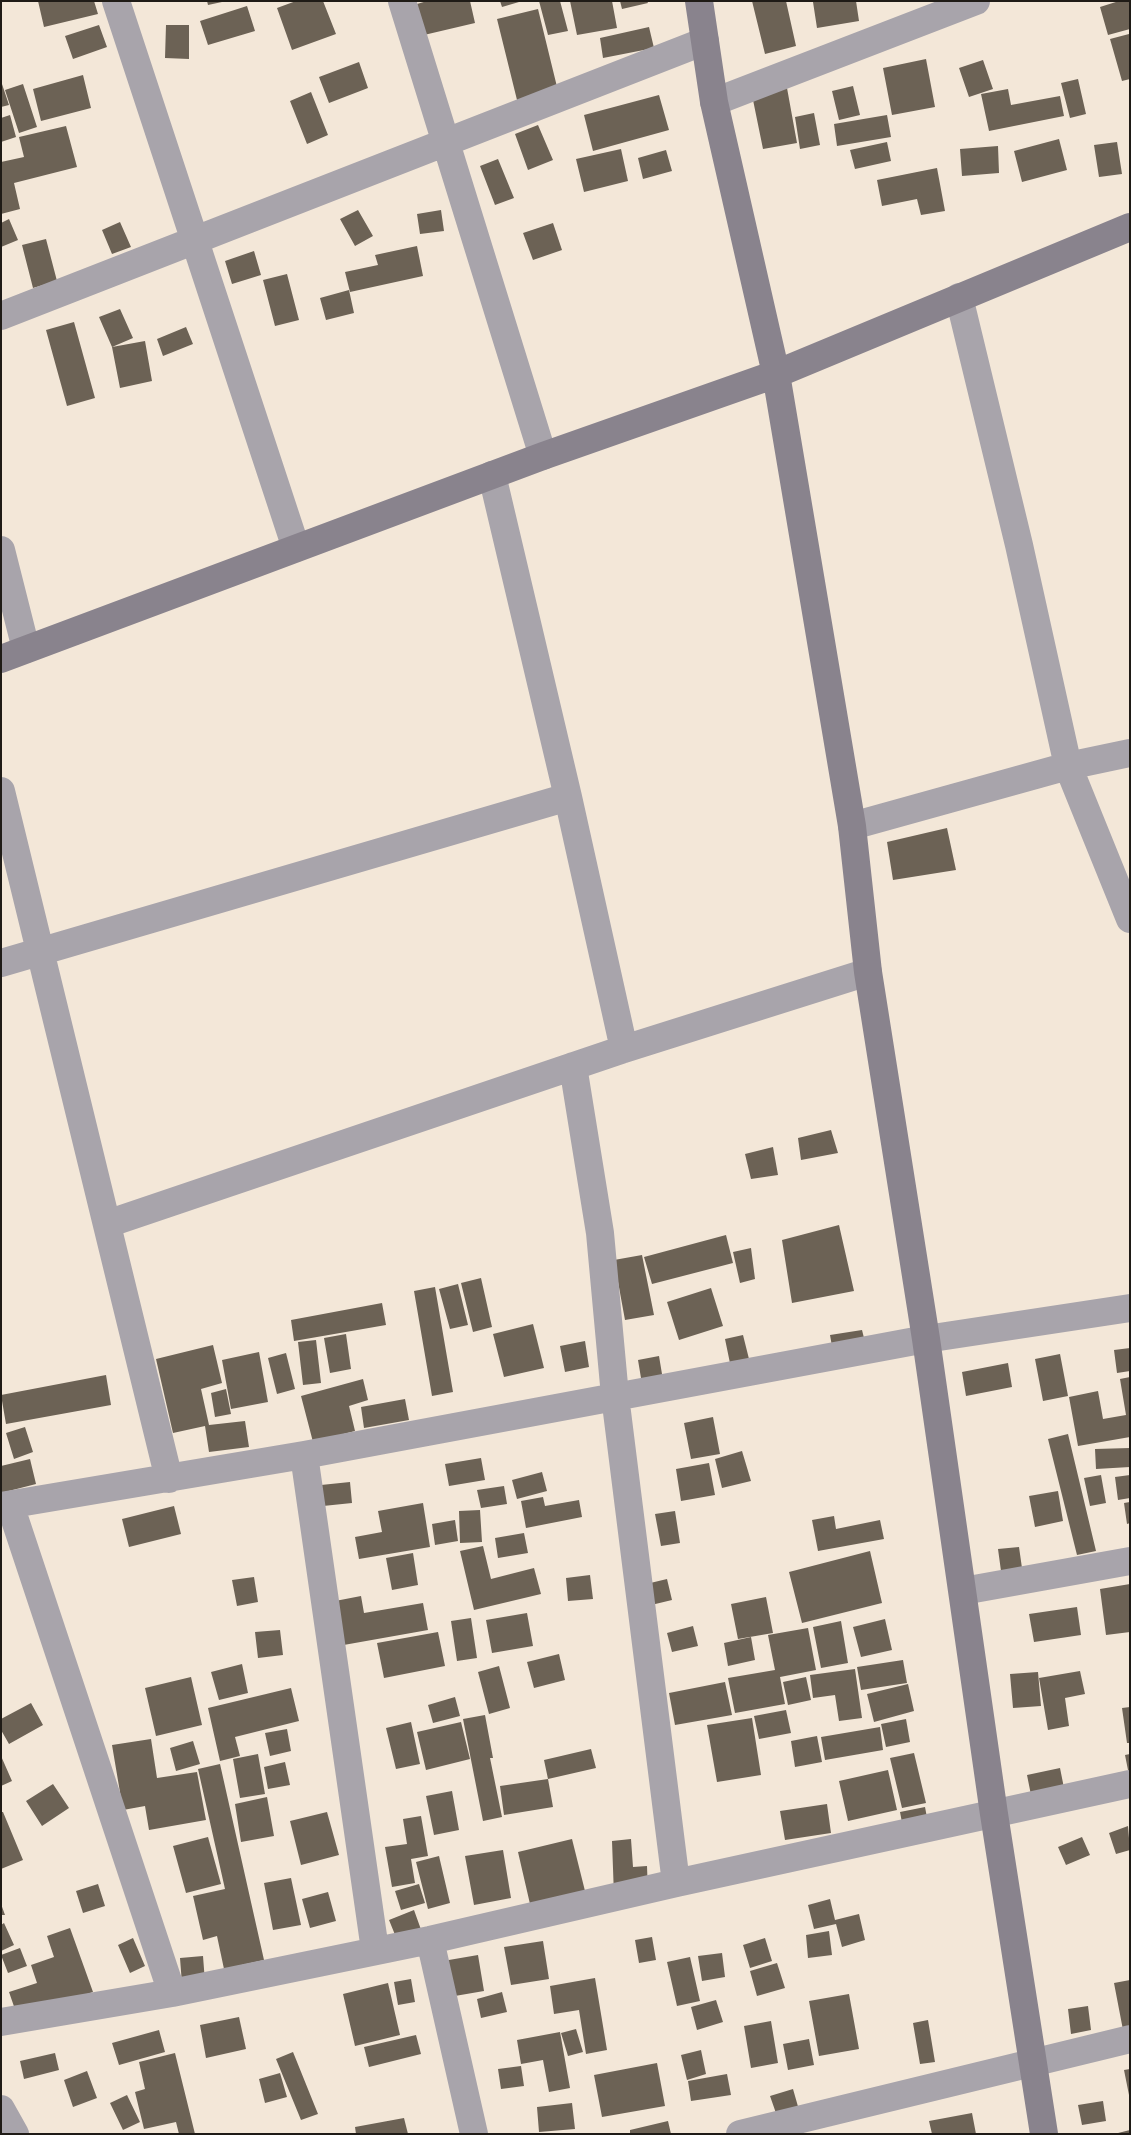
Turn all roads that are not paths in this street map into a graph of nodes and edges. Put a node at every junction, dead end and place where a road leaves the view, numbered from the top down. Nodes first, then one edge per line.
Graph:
1 (116, 1) edge
2 (402, 1) edge
3 (698, 1) edge
4 (976, 1) edge
5 (705, 41) junction
6 (714, 102) junction
7 (446, 142) junction
8 (1130, 227) edge
9 (194, 241) junction
10 (959, 297) junction
11 (1, 316) edge
12 (776, 374) junction
13 (543, 456) junction
14 (492, 475) junction
15 (296, 548) junction
16 (1, 550) edge
17 (26, 649) junction
18 (1, 659) edge
19 (1130, 753) edge
20 (1068, 766) junction
21 (1, 791) edge
22 (568, 797) junction
23 (852, 826) junction
24 (1130, 919) edge
25 (40, 951) junction
26 (1, 963) edge
27 (868, 972) junction
28 (624, 1049) junction
29 (573, 1066) junction
30 (107, 1224) junction
31 (1130, 1308) edge
32 (926, 1339) junction
33 (615, 1396) junction
34 (304, 1455) junction
35 (169, 1479) junction
36 (6, 1506) edge
37 (1130, 1561) edge
38 (963, 1590) junction
39 (1130, 1784) edge
40 (994, 1814) junction
41 (676, 1883) junction
42 (430, 1940) junction
43 (375, 1950) junction
44 (172, 1993) junction
45 (1, 2022) edge
46 (1130, 2039) edge
47 (1032, 2063) junction
48 (1, 2109) edge
49 (15, 2134) edge
50 (474, 2134) edge
51 (740, 2134) edge
52 (1044, 2134) edge

1 - 9 street
2 - 7 street
3 - 5 street
4 - 6 street
5 - 6 street
5 - 7 street
6 - 12 street
7 - 9 street
7 - 13 street
8 - 10 street
9 - 11 street
9 - 15 street
10 - 12 street
10 - 20 street
12 - 13 street
12 - 23 street
13 - 14 street
14 - 15 street
14 - 22 street
15 - 17 street
16 - 17 street
17 - 18 street
19 - 20 street
20 - 23 street
20 - 24 street
21 - 25 street
22 - 25 street
22 - 28 street
23 - 27 street
25 - 26 street
25 - 30 street
27 - 28 street
27 - 32 street
28 - 29 street
29 - 30 street
29 - 33 street
30 - 35 street
31 - 32 street
32 - 33 street
32 - 38 street
33 - 34 street
33 - 41 street
34 - 35 street
34 - 43 street
35 - 36 street
36 - 44 street
37 - 38 street
38 - 40 street
39 - 40 street
40 - 41 street
40 - 47 street
41 - 42 street
42 - 43 street
42 - 50 street
43 - 44 street
44 - 45 street
46 - 47 street
47 - 51 street
47 - 52 street
48 - 49 street

